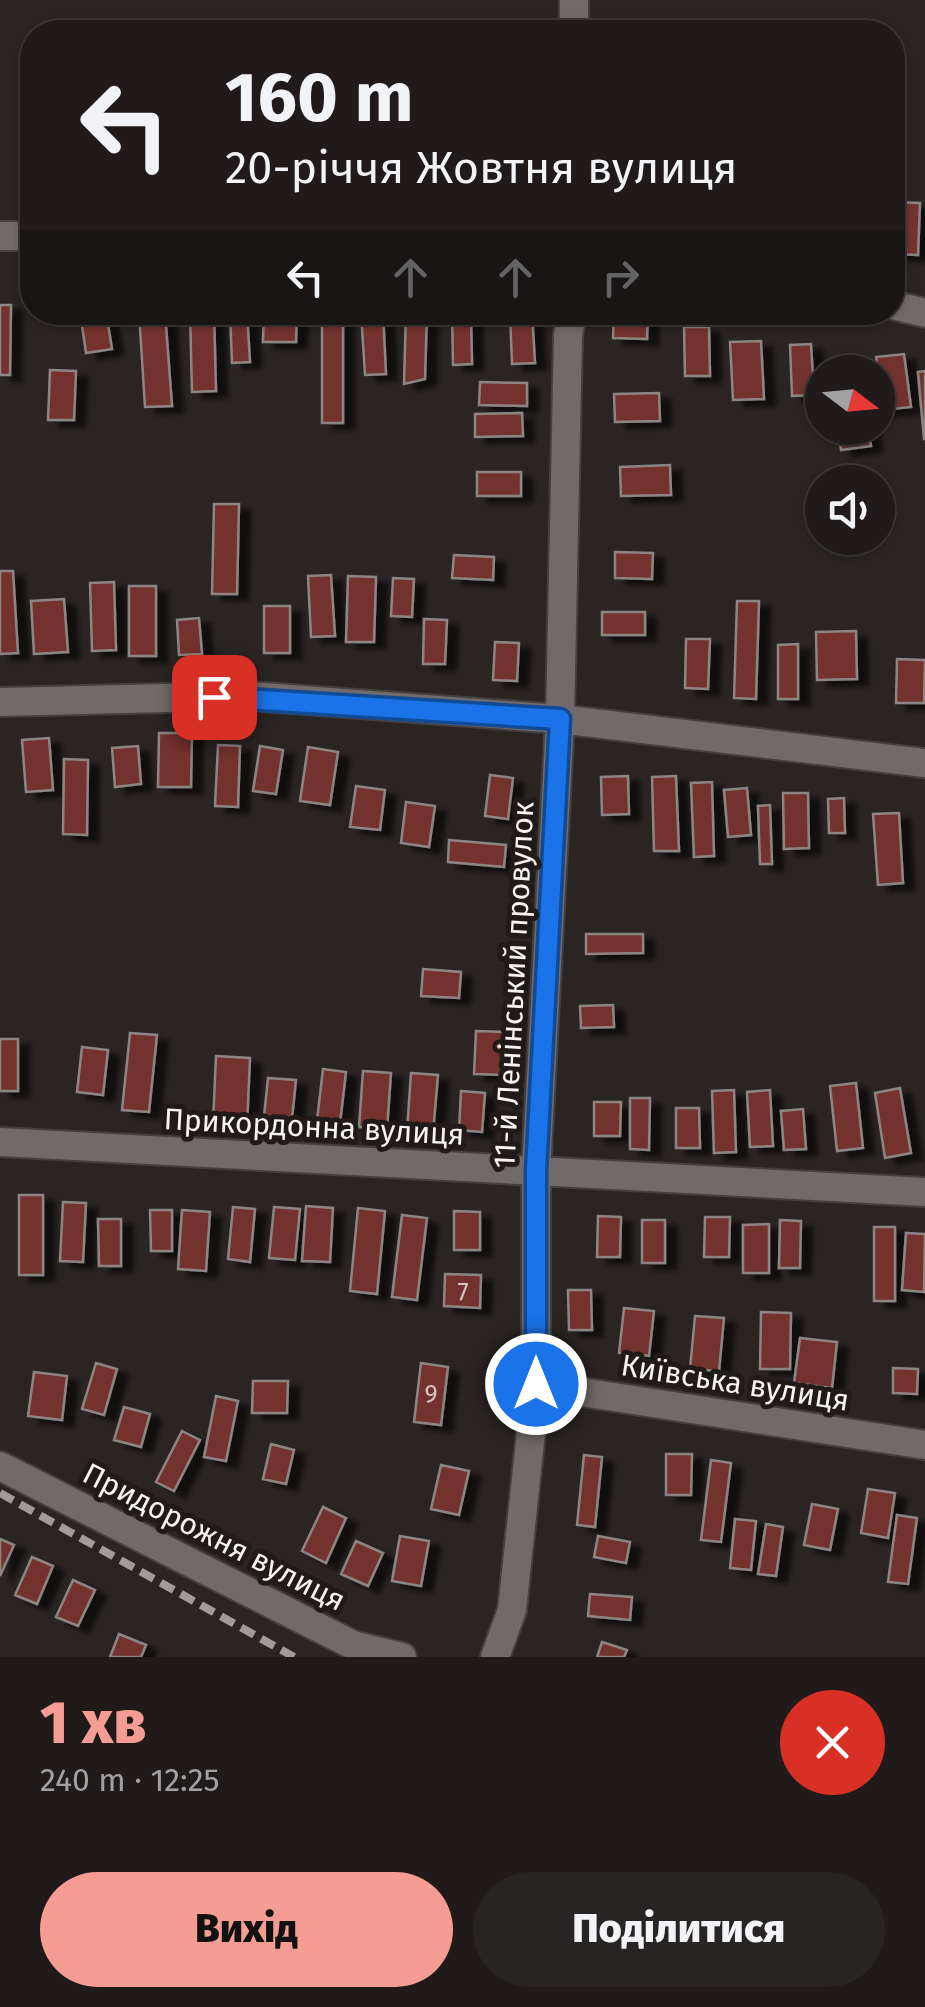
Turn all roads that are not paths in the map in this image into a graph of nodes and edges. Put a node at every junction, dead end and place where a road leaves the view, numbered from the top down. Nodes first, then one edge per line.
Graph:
1 (570, 325) edge
2 (0, 702) edge
3 (560, 719) junction
4 (925, 762) edge
5 (0, 1142) edge
6 (536, 1171) junction
7 (925, 1192) edge
8 (536, 1384) junction
9 (925, 1445) edge
10 (0, 1466) edge
11 (402, 1657) edge
12 (494, 1657) edge

1 - 3 street, 11-й Ленінський провулок
2 - 3 street
3 - 4 street
3 - 6 street, 11-й Ленінський провулок
5 - 6 street, Прикордонна вулиця
6 - 7 street, Прикордонна вулиця
6 - 8 street, 11-й Ленінський провулок
8 - 9 street, Київська вулиця
8 - 12 street, 11-й Ленінський провулок
10 - 11 street, Придорожня вулиця

